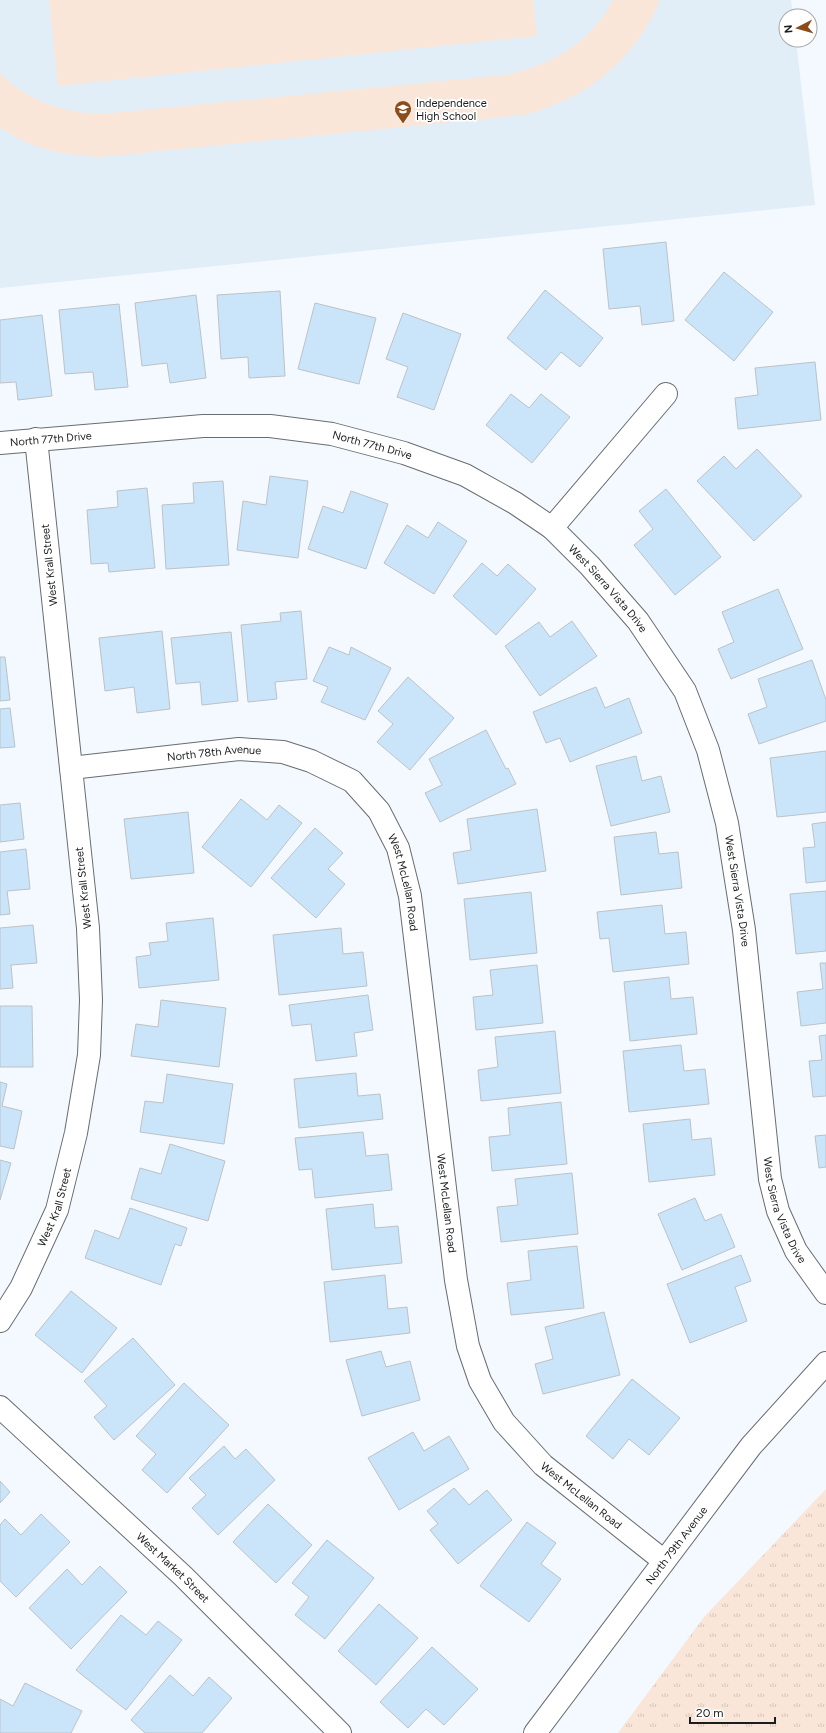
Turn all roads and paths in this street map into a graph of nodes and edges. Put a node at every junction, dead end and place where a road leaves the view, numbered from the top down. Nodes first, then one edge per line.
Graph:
1 (666, 394) dead end
2 (36, 439) junction
3 (0, 443) edge
4 (552, 528) junction
5 (71, 768) junction
6 (352, 781) joint
7 (826, 1293) edge
8 (0, 1321) edge
9 (826, 1363) edge
10 (0, 1407) edge
11 (664, 1561) junction
12 (340, 1733) edge
13 (534, 1733) edge

1 - 4 street
2 - 3 street, North 77th Drive
2 - 4 street, North 77th Drive
2 - 5 street, West Krall Street
4 - 7 street, West Sierra Vista Drive
5 - 6 street, North 78th Avenue
5 - 8 street, West Krall Street
6 - 11 street, West McLellan Road
9 - 11 street, North 79th Avenue
10 - 12 street, West Market Street
11 - 13 street, North 79th Avenue

